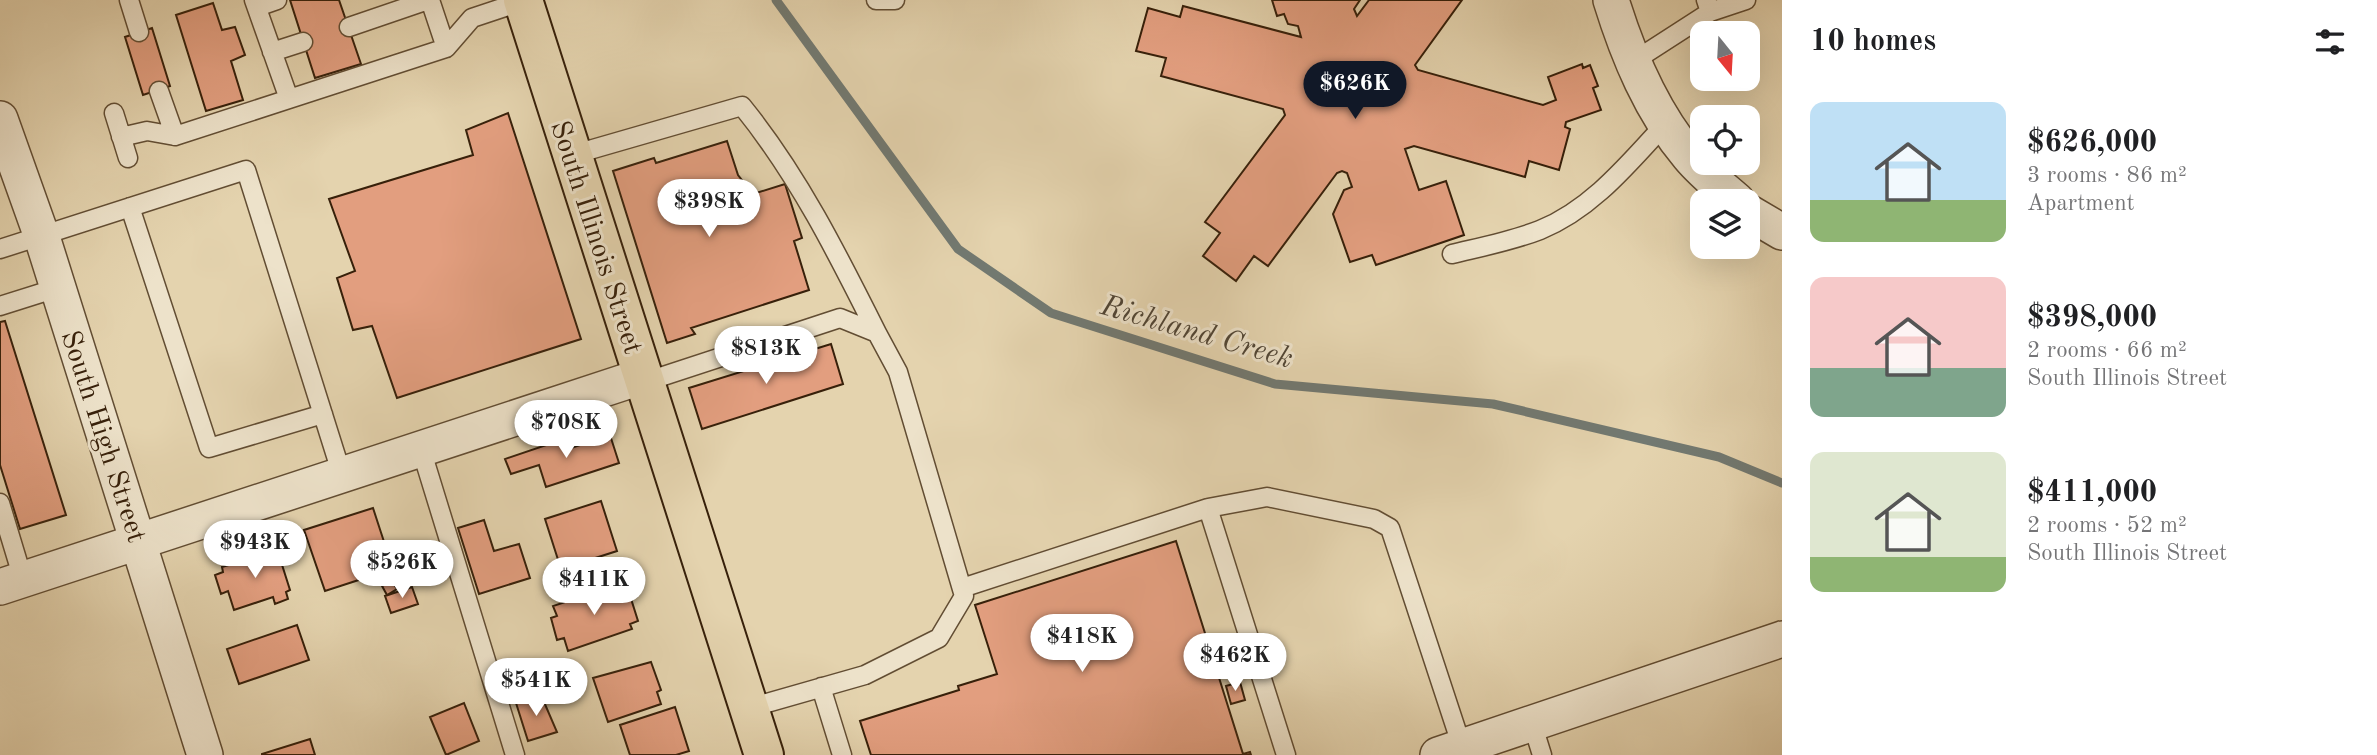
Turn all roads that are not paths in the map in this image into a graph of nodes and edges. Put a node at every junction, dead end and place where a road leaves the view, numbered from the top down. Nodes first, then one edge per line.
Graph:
1 (128, 0) edge
2 (277, 0) edge
3 (429, 0) edge
4 (876, 0) edge
5 (895, 0) edge
6 (1611, 0) edge
7 (1746, 0) edge
8 (523, 1) edge
9 (255, 3) edge
10 (1708, 6) edge
11 (348, 27) dead end
12 (139, 32) dead end
13 (303, 41) dead end
14 (446, 48) junction
15 (272, 51) junction
16 (1634, 61) junction
17 (159, 91) dead end
18 (289, 99) junction
19 (114, 113) dead end
20 (1666, 123) junction
21 (2, 134) edge
22 (175, 136) junction
23 (121, 137) junction
24 (572, 155) junction
25 (128, 158) dead end
26 (1724, 189) edge
27 (130, 207) junction
28 (1760, 219) edge
29 (1782, 232) edge
30 (42, 237) junction
31 (0, 249) edge
32 (1452, 254) dead end
33 (57, 288) junction
34 (0, 306) edge
35 (877, 332) junction
36 (644, 379) junction
37 (323, 414) junction
38 (421, 449) junction
39 (342, 475) junction
40 (0, 503) edge
41 (1208, 508) junction
42 (139, 542) junction
43 (12, 583) edge
44 (962, 588) junction
45 (1782, 639) edge
46 (821, 687) junction
47 (748, 708) junction
48 (1537, 739) edge
49 (1450, 751) edge
50 (205, 755) edge
51 (515, 755) edge
52 (764, 755) edge
53 (842, 755) edge
54 (1286, 755) edge

1 - 12 lane
2 - 9 lane
3 - 11 lane
3 - 14 lane
4 - 5 lane
6 - 16 street
7 - 10 lane
8 - 14 lane
8 - 24 main road, South Illinois Street
9 - 15 lane
10 - 16 lane
13 - 15 lane
14 - 18 lane
15 - 18 lane
16 - 20 street
17 - 22 lane
18 - 22 lane
19 - 23 lane
20 - 26 street
20 - 32 lane
21 - 30 street, South High Street
22 - 23 lane
23 - 25 lane
24 - 35 lane
24 - 36 main road, South Illinois Street
27 - 30 lane
27 - 37 lane
27 - 37 lane
28 - 29 street
30 - 31 lane
30 - 33 street, South High Street
33 - 34 lane
33 - 42 street, South High Street
35 - 36 lane
35 - 44 lane
36 - 38 street
36 - 47 main road, South Illinois Street
37 - 39 lane
38 - 39 street
38 - 51 lane
39 - 42 street
40 - 43 lane
41 - 44 lane
41 - 49 lane
41 - 54 lane
42 - 43 street
42 - 50 street, South High Street
44 - 46 lane
45 - 48 street
46 - 47 lane
46 - 53 lane
47 - 52 main road, South Illinois Street
48 - 49 street

